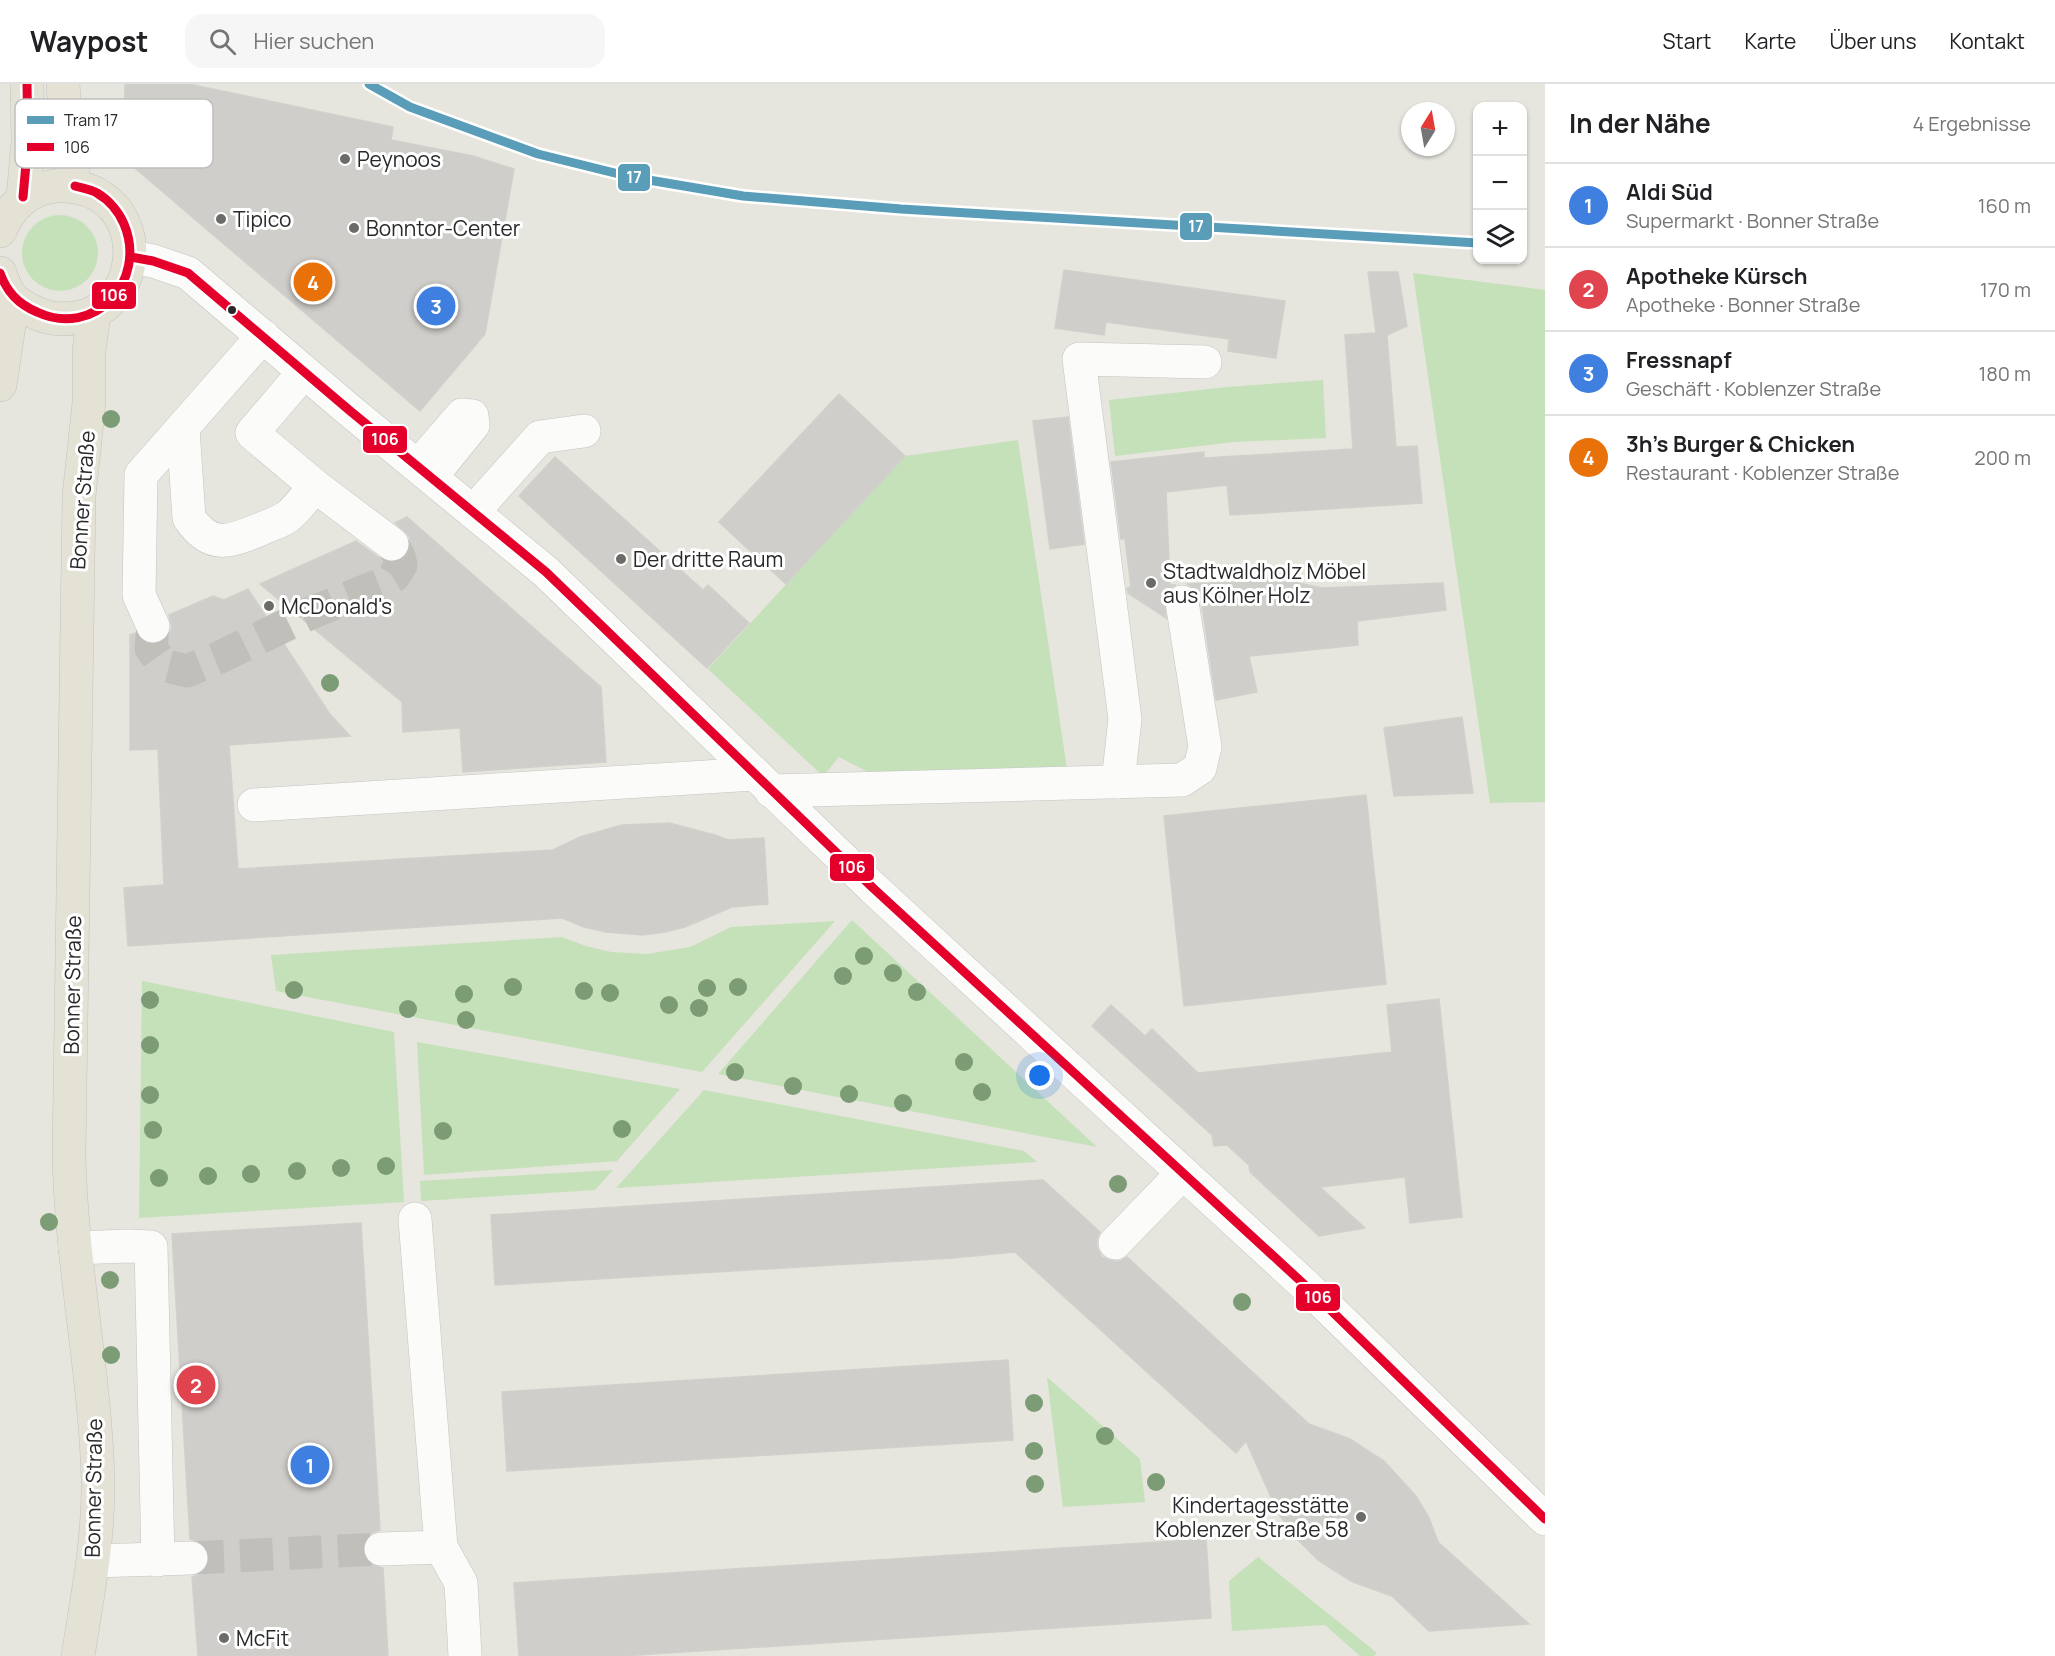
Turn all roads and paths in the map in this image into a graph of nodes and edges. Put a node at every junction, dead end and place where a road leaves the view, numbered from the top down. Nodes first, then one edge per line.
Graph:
1 (27, 84) edge
2 (63, 84) edge
3 (27, 99) edge
4 (64, 99) edge
5 (26, 168) edge
6 (72, 168) edge
7 (75, 186) junction
8 (23, 197) junction
9 (0, 231) edge
10 (131, 257) junction
11 (6, 286) edge
12 (94, 313) junction
13 (262, 336) junction
14 (1205, 362) dead end
15 (304, 372) junction
16 (0, 385) edge
17 (183, 429) junction
18 (584, 431) dead end
19 (315, 486) junction
20 (473, 512) junction
21 (392, 544) tunnel mouth
22 (1182, 602) dead end
23 (153, 626) tunnel mouth
24 (762, 782) junction
25 (1118, 782) junction
26 (254, 805) dead end
27 (1182, 1174) junction
28 (415, 1219) dead end
29 (1115, 1243) dead end
30 (75, 1248) junction
31 (1545, 1519) edge
32 (441, 1547) junction
33 (381, 1549) tunnel mouth
34 (191, 1558) tunnel mouth
35 (158, 1560) junction
36 (93, 1561) junction
37 (78, 1656) edge
38 (465, 1656) edge

1 - 3 main road
2 - 4 main road
5 - 8 main road
6 - 7 main road
7 - 8 main road
7 - 10 main road
8 - 9 main road
10 - 12 main road
10 - 13 street
11 - 12 main road
11 - 16 main road
12 - 30 main road, Bonner Straße
13 - 15 street
13 - 17 street
14 - 25 street
15 - 19 street
15 - 20 street
17 - 19 street
17 - 23 street
18 - 20 street
19 - 21 street
20 - 24 street
22 - 25 street
24 - 25 street
24 - 26 street
24 - 27 street
27 - 29 street
27 - 31 street
28 - 32 street
30 - 35 street
30 - 36 main road, Bonner Straße
32 - 33 street
32 - 38 street
34 - 35 street
35 - 36 street
36 - 37 main road, Bonner Straße

